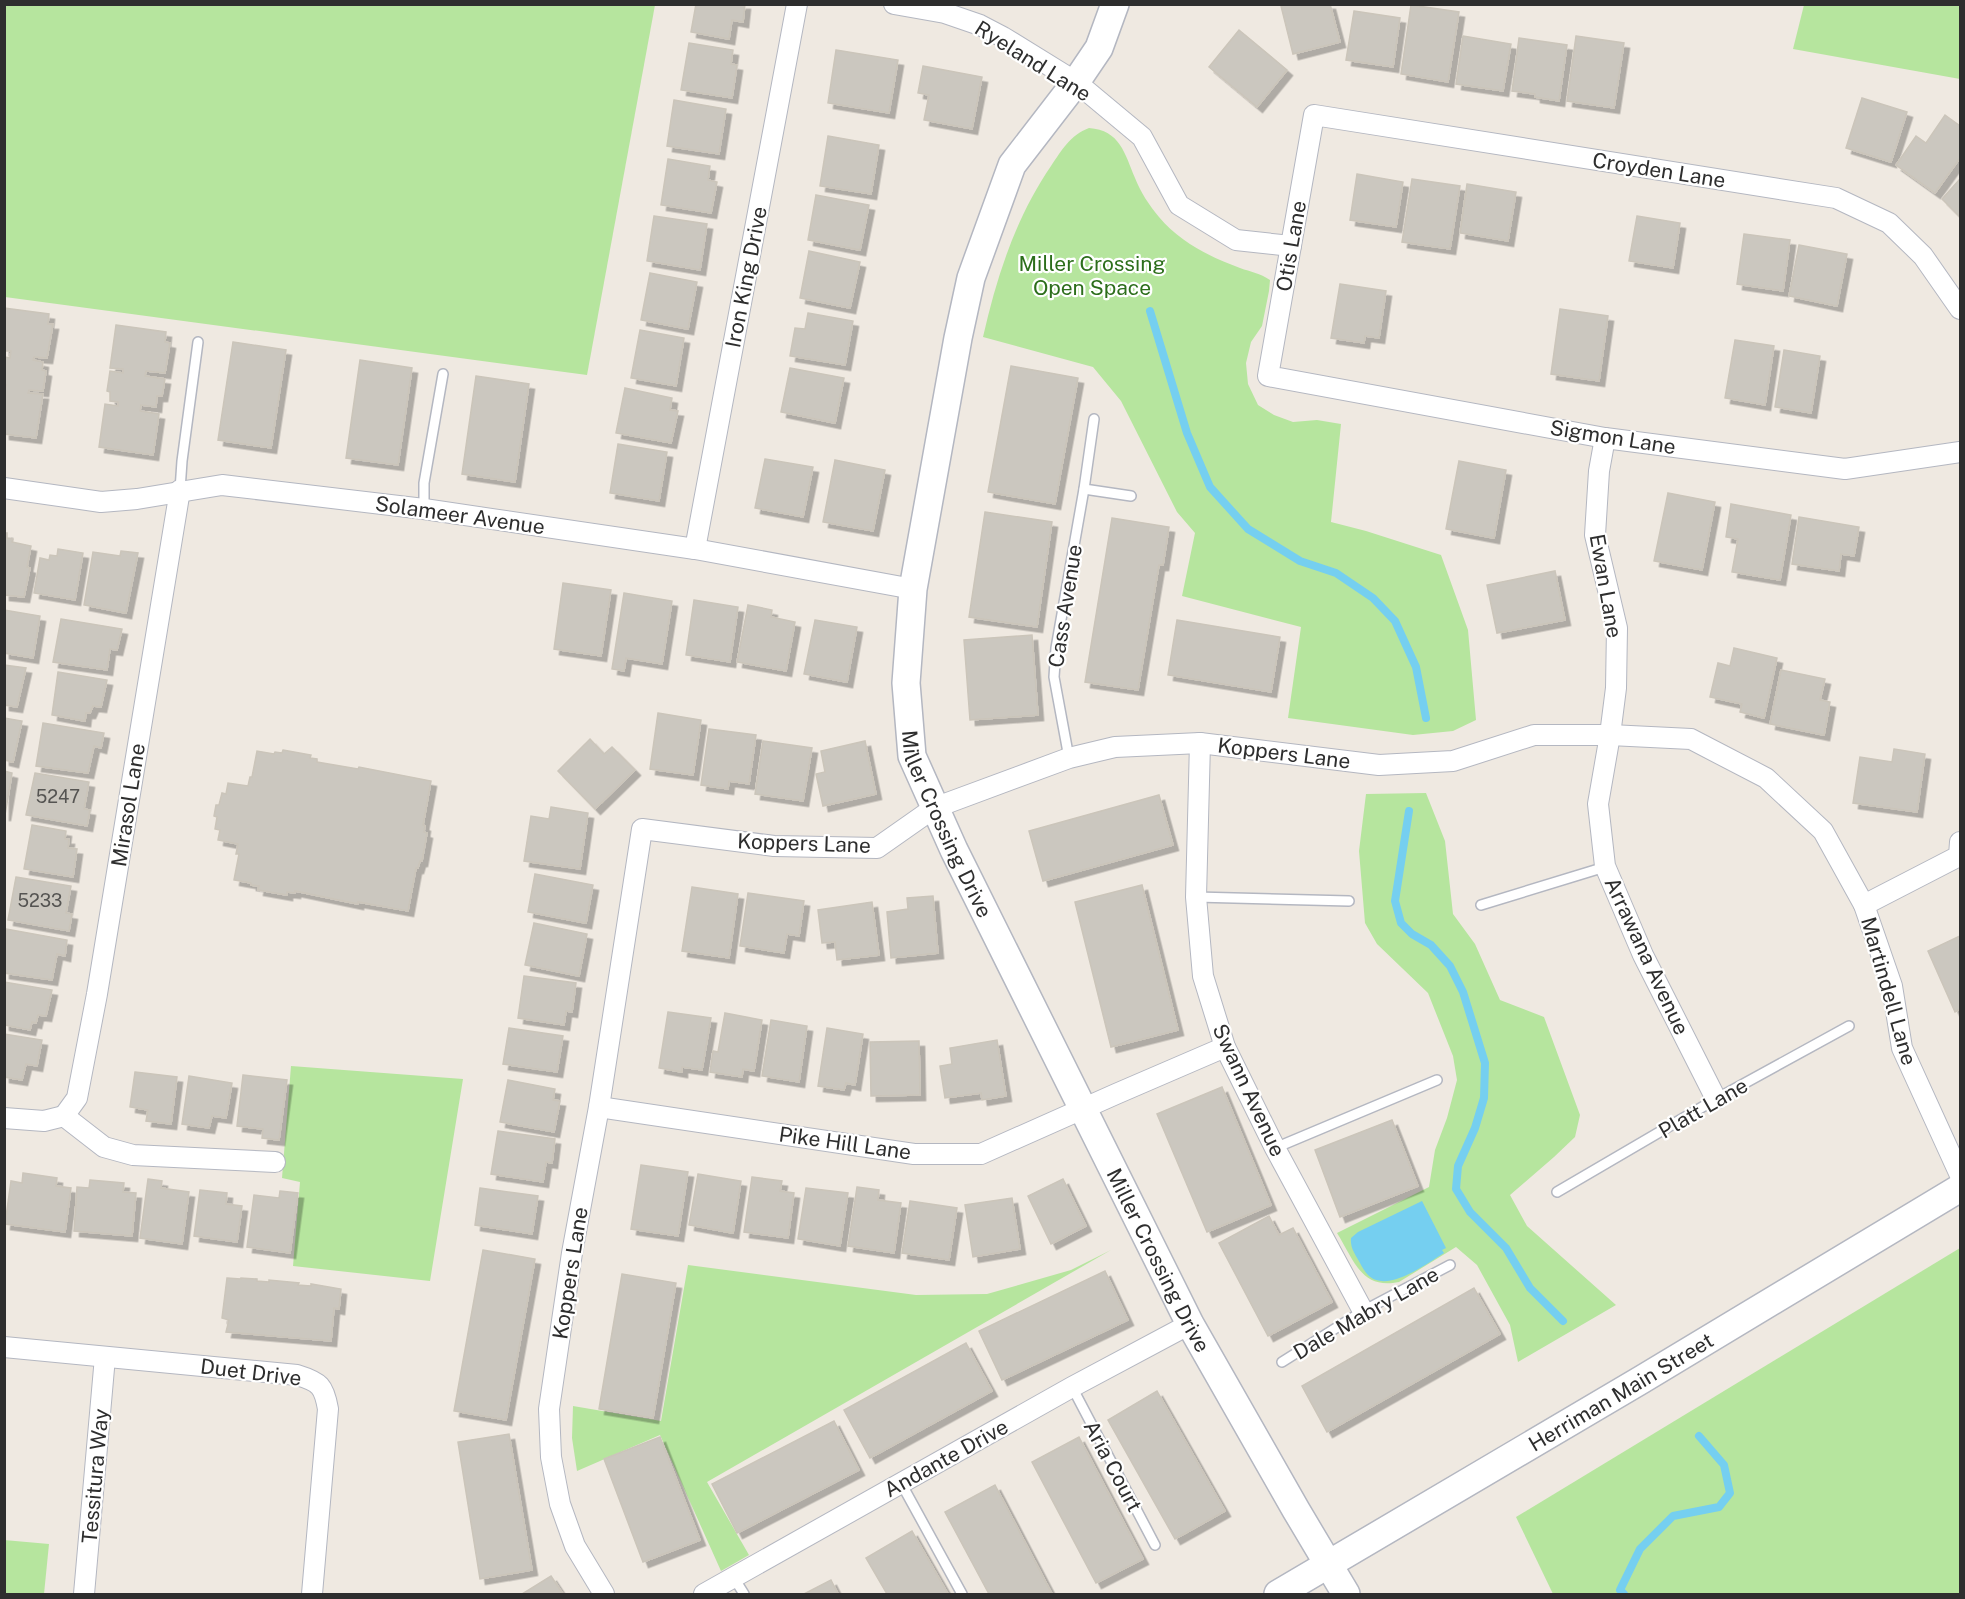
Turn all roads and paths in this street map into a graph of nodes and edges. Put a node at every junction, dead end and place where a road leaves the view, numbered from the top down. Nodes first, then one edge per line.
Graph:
1 (797, 4) edge
2 (894, 4) edge
3 (1115, 4) edge
4 (1076, 82) junction
5 (1314, 115) joint
6 (1292, 246) junction
7 (1960, 309) edge
8 (198, 342) dead end
9 (443, 374) dead end
10 (1268, 376) joint
11 (1094, 419) dead end
12 (1605, 438) junction
13 (1960, 452) edge
14 (4, 488) edge
15 (1084, 489) junction
16 (180, 490) junction
17 (1131, 496) dead end
18 (424, 509) junction
19 (695, 549) junction
20 (913, 589) junction
21 (1611, 735) junction
22 (1200, 743) junction
23 (1069, 758) junction
24 (934, 808) junction
25 (1960, 842) edge
26 (1605, 867) junction
27 (1196, 897) junction
28 (1349, 902) dead end
29 (1482, 905) dead end
30 (1864, 905) junction
31 (1849, 1026) dead end
32 (1225, 1047) junction
33 (1437, 1080) dead end
34 (1716, 1100) junction
35 (599, 1107) junction
36 (1083, 1108) junction
37 (64, 1116) junction
38 (4, 1118) edge
39 (1275, 1148) junction
40 (275, 1162) dead end
41 (1960, 1175) edge
42 (1960, 1188) edge
43 (1557, 1192) dead end
44 (1450, 1265) dead end
45 (1363, 1311) junction
46 (1190, 1324) junction
47 (4, 1347) edge
48 (105, 1357) junction
49 (1282, 1362) dead end
50 (1072, 1387) junction
51 (901, 1483) junction
52 (1155, 1545) dead end
53 (1329, 1565) junction
54 (739, 1586) edge
55 (84, 1594) edge
56 (312, 1594) edge
57 (604, 1594) edge
58 (704, 1594) edge
59 (962, 1594) edge
60 (1278, 1594) edge
61 (1346, 1594) edge

1 - 19 street, Iron King Drive
2 - 4 street, Ryeland Lane
3 - 4 street, Miller Crossing Drive
4 - 6 street, Ryeland Lane
4 - 20 street, Miller Crossing Drive
5 - 6 street, Otis Lane
5 - 7 street, Croyden Lane
6 - 10 street, Otis Lane
8 - 16 lane
9 - 18 lane
10 - 12 street, Sigmon Lane
11 - 15 lane, Cass Avenue
12 - 13 street, Sigmon Lane
12 - 21 street, Ewan Lane
14 - 16 street, Solameer Avenue
15 - 17 lane
15 - 23 lane, Cass Avenue
16 - 18 street, Solameer Avenue
16 - 37 street, Mirasol Lane
18 - 19 street, Solameer Avenue
19 - 20 street, Solameer Avenue
20 - 24 street, Miller Crossing Drive
21 - 22 street, Koppers Lane
21 - 26 street, Arrawana Avenue
21 - 30 street, Koppers Lane
22 - 23 street, Koppers Lane
22 - 27 street, Swann Avenue
23 - 24 street, Koppers Lane
24 - 35 street, Koppers Lane
24 - 36 street, Miller Crossing Drive
25 - 30 street
26 - 29 lane
26 - 34 street, Arrawana Avenue
27 - 28 lane
27 - 32 street, Swann Avenue
30 - 41 street, Martindell Lane
31 - 34 lane, Platt Lane
32 - 36 street, Pike Hill Lane
32 - 39 street, Swann Avenue
33 - 39 lane
34 - 43 lane, Platt Lane
35 - 36 street, Pike Hill Lane
35 - 57 street, Koppers Lane
36 - 46 street, Miller Crossing Drive
37 - 38 street
37 - 40 street
39 - 45 street, Swann Avenue
42 - 53 street, Herriman Main Street
44 - 45 lane, Dale Mabry Lane
45 - 49 lane, Dale Mabry Lane
46 - 50 street, Andante Drive
46 - 53 street, Miller Crossing Drive
47 - 48 street, Duet Drive
48 - 55 street, Tessitura Way
48 - 56 street, Duet Drive
50 - 51 street, Andante Drive
50 - 52 lane, Aria Court
51 - 54 street, Andante Drive
51 - 59 lane
53 - 60 street, Herriman Main Street
53 - 61 street, Miller Crossing Drive
54 - 58 street, Andante Drive

